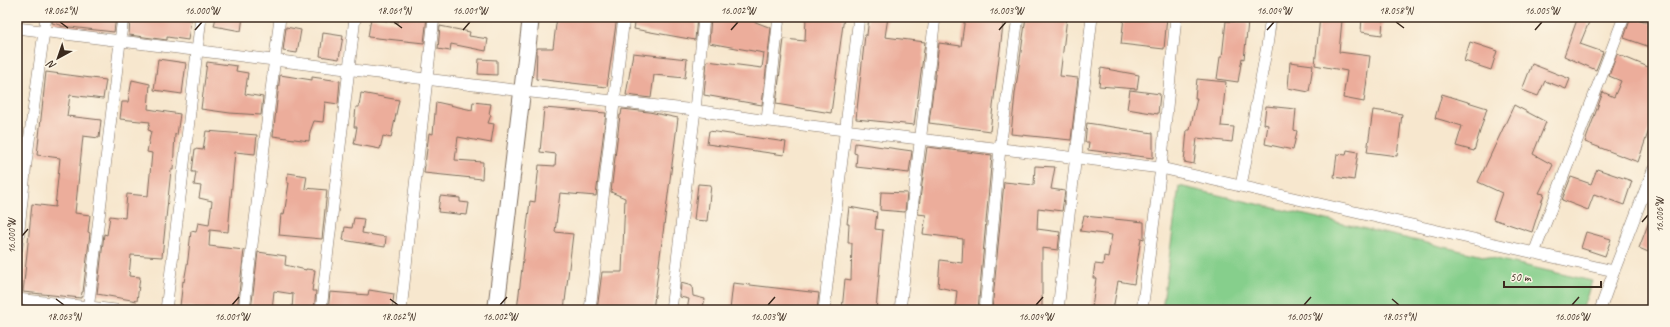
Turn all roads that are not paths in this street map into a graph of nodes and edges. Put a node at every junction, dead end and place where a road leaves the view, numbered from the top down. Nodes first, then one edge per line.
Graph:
1 (46, 17) edge
2 (123, 17) edge
3 (201, 17) edge
4 (280, 17) edge
5 (355, 17) edge
6 (434, 17) edge
7 (531, 17) edge
8 (624, 17) edge
9 (704, 17) edge
10 (779, 17) edge
11 (859, 17) edge
12 (935, 17) edge
13 (1018, 17) edge
14 (1092, 17) edge
15 (1176, 17) edge
16 (1271, 17) edge
17 (1624, 17) edge
18 (17, 28) edge
19 (44, 32) junction
20 (120, 41) junction
21 (197, 51) junction
22 (275, 61) junction
23 (350, 70) junction
24 (427, 80) junction
25 (522, 92) junction
26 (615, 102) junction
27 (695, 110) junction
28 (767, 120) junction
29 (845, 130) junction
30 (921, 139) junction
31 (1000, 148) junction
32 (1076, 157) junction
33 (1161, 168) junction
34 (1653, 170) edge
35 (1241, 186) junction
36 (17, 248) edge
37 (1534, 253) junction
38 (1614, 271) junction
39 (17, 298) edge
40 (88, 308) edge
41 (116, 310) edge
42 (166, 310) edge
43 (244, 310) edge
44 (321, 310) edge
45 (401, 310) edge
46 (496, 310) edge
47 (590, 310) edge
48 (670, 310) edge
49 (824, 310) edge
50 (900, 310) edge
51 (985, 310) edge
52 (1058, 310) edge
53 (1142, 310) edge
54 (1600, 310) edge

1 - 19 street
2 - 20 street
3 - 21 street
4 - 22 street
5 - 23 street
6 - 24 street
7 - 25 street
8 - 26 street
9 - 27 street
10 - 28 street
11 - 29 street
12 - 30 street
13 - 31 street
14 - 32 street
15 - 33 street
16 - 35 street
17 - 37 street
18 - 19 street
19 - 20 street
19 - 36 street
20 - 21 street
20 - 40 street
21 - 22 street
21 - 42 street
22 - 23 street
22 - 43 street
23 - 24 street
23 - 44 street
24 - 25 street
24 - 45 street
25 - 26 street
25 - 46 street
26 - 27 street
26 - 47 street
27 - 28 street
27 - 48 street
28 - 29 street
29 - 30 street
29 - 49 street
30 - 31 street
30 - 50 street
31 - 32 street
31 - 51 street
32 - 33 street
32 - 52 street
33 - 35 street
33 - 53 street
34 - 38 street
35 - 37 street
37 - 38 street
38 - 54 street
39 - 40 street
40 - 41 street

